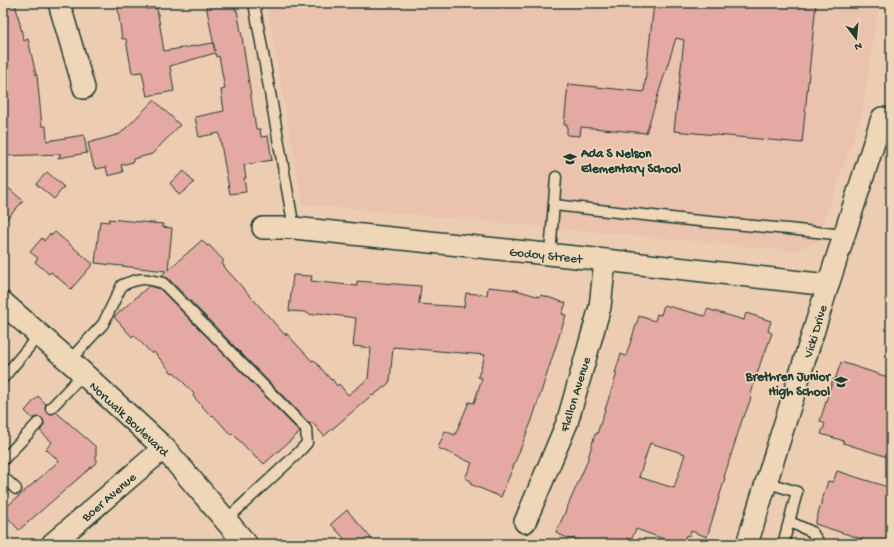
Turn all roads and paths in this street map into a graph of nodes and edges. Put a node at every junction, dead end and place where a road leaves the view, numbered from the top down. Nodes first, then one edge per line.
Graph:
1 (59, 3) edge
2 (254, 3) edge
3 (84, 88) dead end
4 (887, 119) edge
5 (556, 177) dead end
6 (554, 205) junction
7 (263, 228) dead end
8 (294, 228) junction
9 (844, 235) junction
10 (550, 254) junction
11 (605, 260) junction
12 (828, 285) junction
13 (3, 303) edge
14 (39, 335) junction
15 (76, 367) junction
16 (3, 378) edge
17 (51, 408) dead end
18 (38, 423) dead end
19 (164, 448) junction
20 (3, 460) edge
21 (3, 477) edge
22 (766, 482) junction
23 (16, 489) dead end
24 (226, 520) junction
25 (525, 522) dead end
26 (790, 522) junction
27 (52, 544) edge
28 (246, 544) edge
29 (747, 544) edge
30 (783, 544) edge
31 (819, 544) edge

1 - 3 street
2 - 8 lane
4 - 9 street, Vicki Drive
5 - 6 lane
6 - 9 lane
6 - 10 lane
7 - 8 street, Godoy Street
8 - 10 street, Godoy Street
9 - 12 street, Vicki Drive
10 - 11 street, Godoy Street
11 - 12 street, Godoy Street
11 - 25 street, Flallon Avenue
12 - 22 street, Vicki Drive
13 - 14 main road, Norwalk Boulevard
14 - 15 main road, Norwalk Boulevard
14 - 16 lane
15 - 17 lane
15 - 19 main road, Norwalk Boulevard
15 - 24 lane
18 - 20 lane
19 - 24 main road, Norwalk Boulevard
19 - 27 street, Boer Avenue
21 - 23 lane
22 - 26 lane
22 - 29 street, Vicki Drive
24 - 28 main road, Norwalk Boulevard
26 - 30 lane
26 - 31 lane

